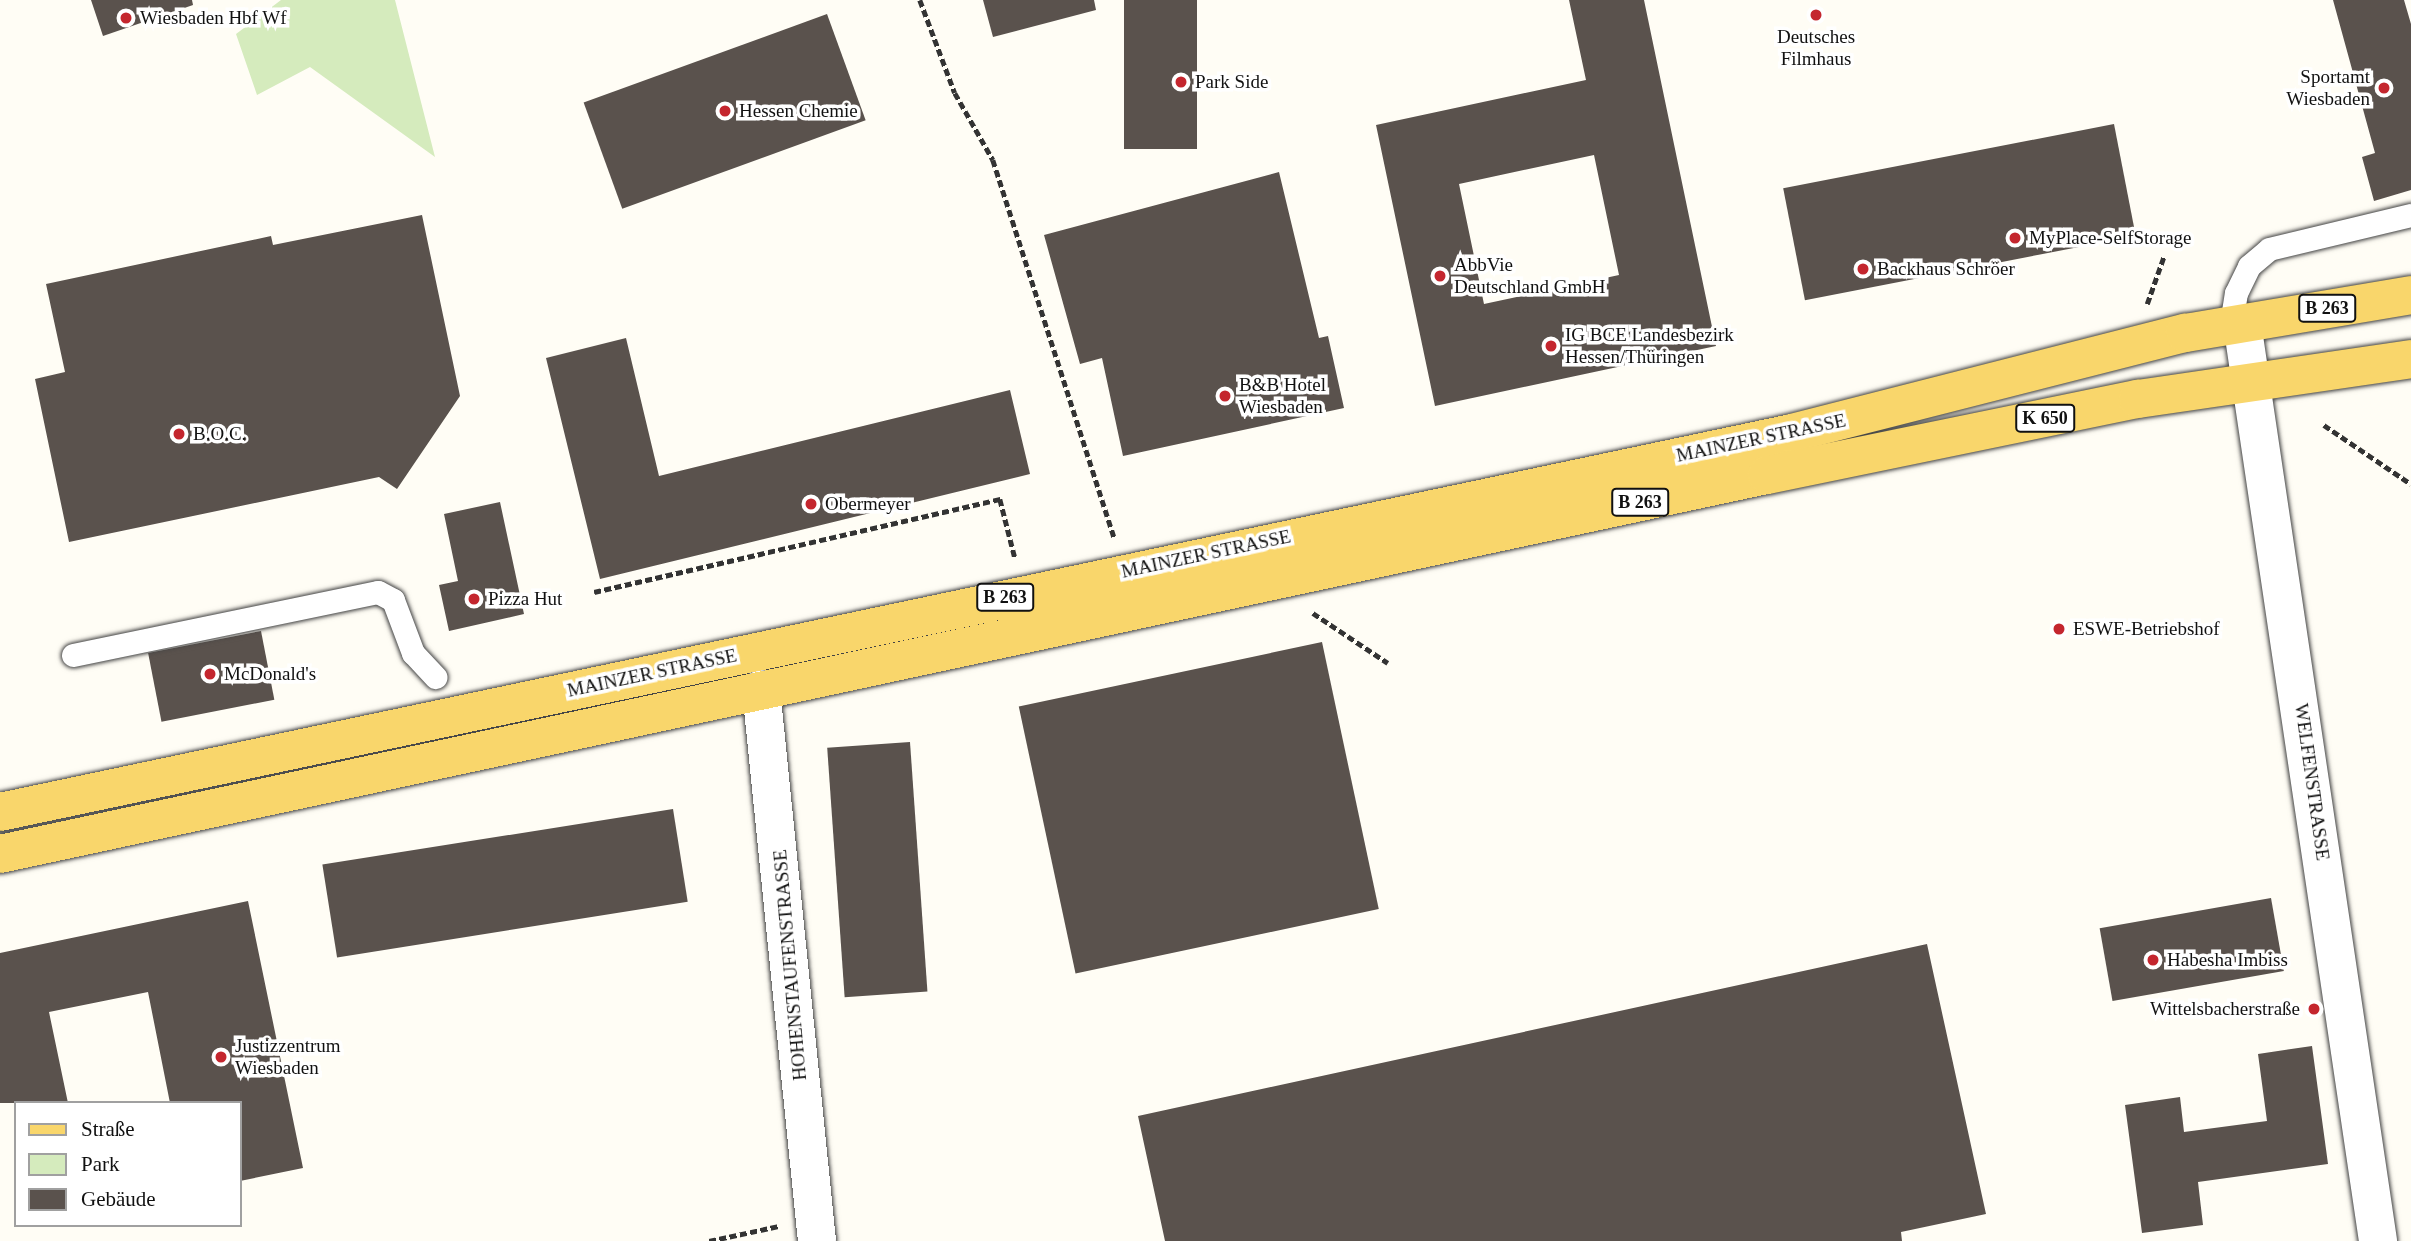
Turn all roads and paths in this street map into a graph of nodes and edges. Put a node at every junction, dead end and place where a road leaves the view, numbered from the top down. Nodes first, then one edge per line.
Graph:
1 (920, 0) edge
2 (2411, 215) edge
3 (2164, 256) dead end
4 (2148, 293) dead end
5 (2411, 295) edge
6 (2237, 323) junction
7 (2395, 362) edge
8 (2009, 381) joint
9 (2254, 384) junction
10 (2323, 425) dead end
11 (1838, 461) joint
12 (2411, 484) edge
13 (1014, 555) dead end
14 (1121, 572) junction
15 (594, 592) dead end
16 (1313, 613) dead end
17 (73, 655) dead end
18 (1388, 663) dead end
19 (435, 677) dead end
20 (761, 689) junction
21 (0, 812) edge
22 (0, 854) edge
23 (816, 1230) edge
24 (709, 1241) edge
25 (2378, 1241) edge

1 - 14 path
2 - 6 lane
3 - 4 path
5 - 6 main road, MAINZER STRASSE / B 263
6 - 8 main road, MAINZER STRASSE / K 650
6 - 9 street, WELFENSTRASSE
7 - 9 main road, MAINZER STRASSE / K 650
8 - 14 main road, MAINZER STRASSE / B 263
9 - 11 main road, MAINZER STRASSE / K 650
9 - 25 street, WELFENSTRASSE
10 - 12 path
11 - 20 main road, MAINZER STRASSE / B 263
13 - 15 path
14 - 21 main road, MAINZER STRASSE / B 263
16 - 18 path
17 - 19 lane
20 - 22 main road, MAINZER STRASSE / B 263
20 - 23 street, HOHENSTAUFENSTRASSE
23 - 24 path

